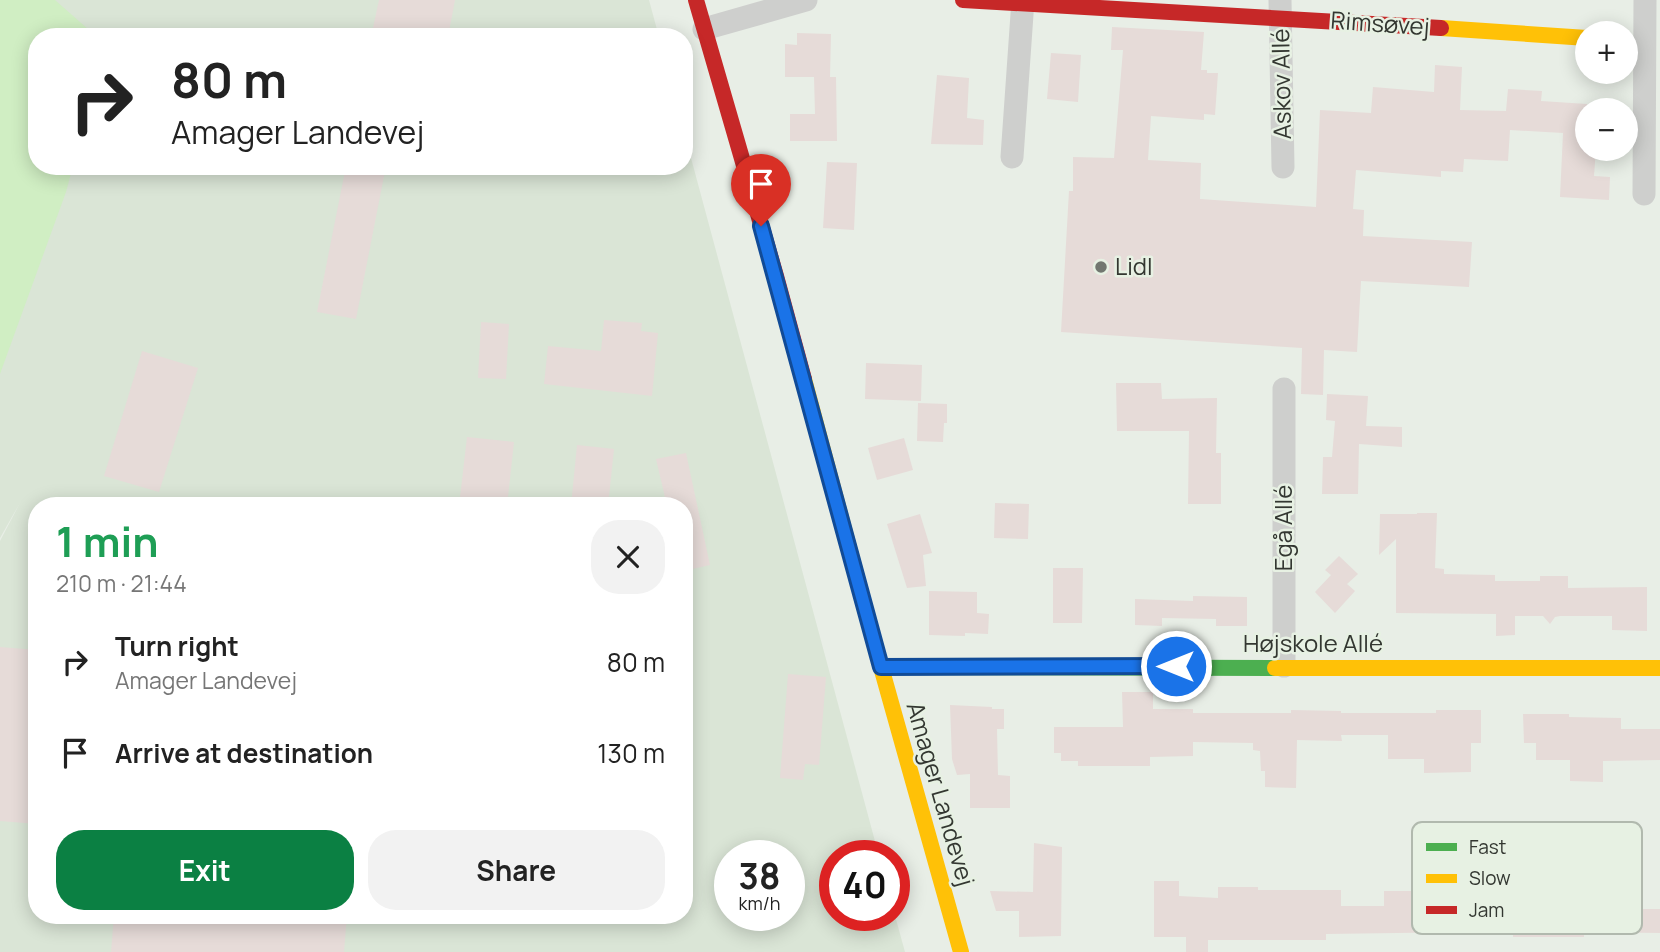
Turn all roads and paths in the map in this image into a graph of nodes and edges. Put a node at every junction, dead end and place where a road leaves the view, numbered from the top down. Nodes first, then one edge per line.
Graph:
1 (695, 0) edge
2 (806, 0) edge
3 (963, 0) edge
4 (1645, 0) edge
5 (1023, 1) edge
6 (1280, 9) edge
7 (704, 29) junction
8 (1575, 37) edge
9 (1643, 41) edge
10 (1012, 157) dead end
11 (1283, 167) dead end
12 (1644, 194) dead end
13 (1284, 389) dead end
14 (1284, 666) junction
15 (881, 667) junction
16 (1660, 668) edge
17 (961, 952) edge

1 - 7 street, Amager Landevej
2 - 7 street
3 - 5 street, Rimsøvej
4 - 9 street
5 - 6 street, Rimsøvej
5 - 10 street
6 - 8 street, Rimsøvej
6 - 11 street, Askov Allé
7 - 15 street, Amager Landevej
9 - 12 street
13 - 14 street, Egå Allé
14 - 15 street, Højskole Allé
14 - 16 street, Højskole Allé
15 - 17 street, Amager Landevej

